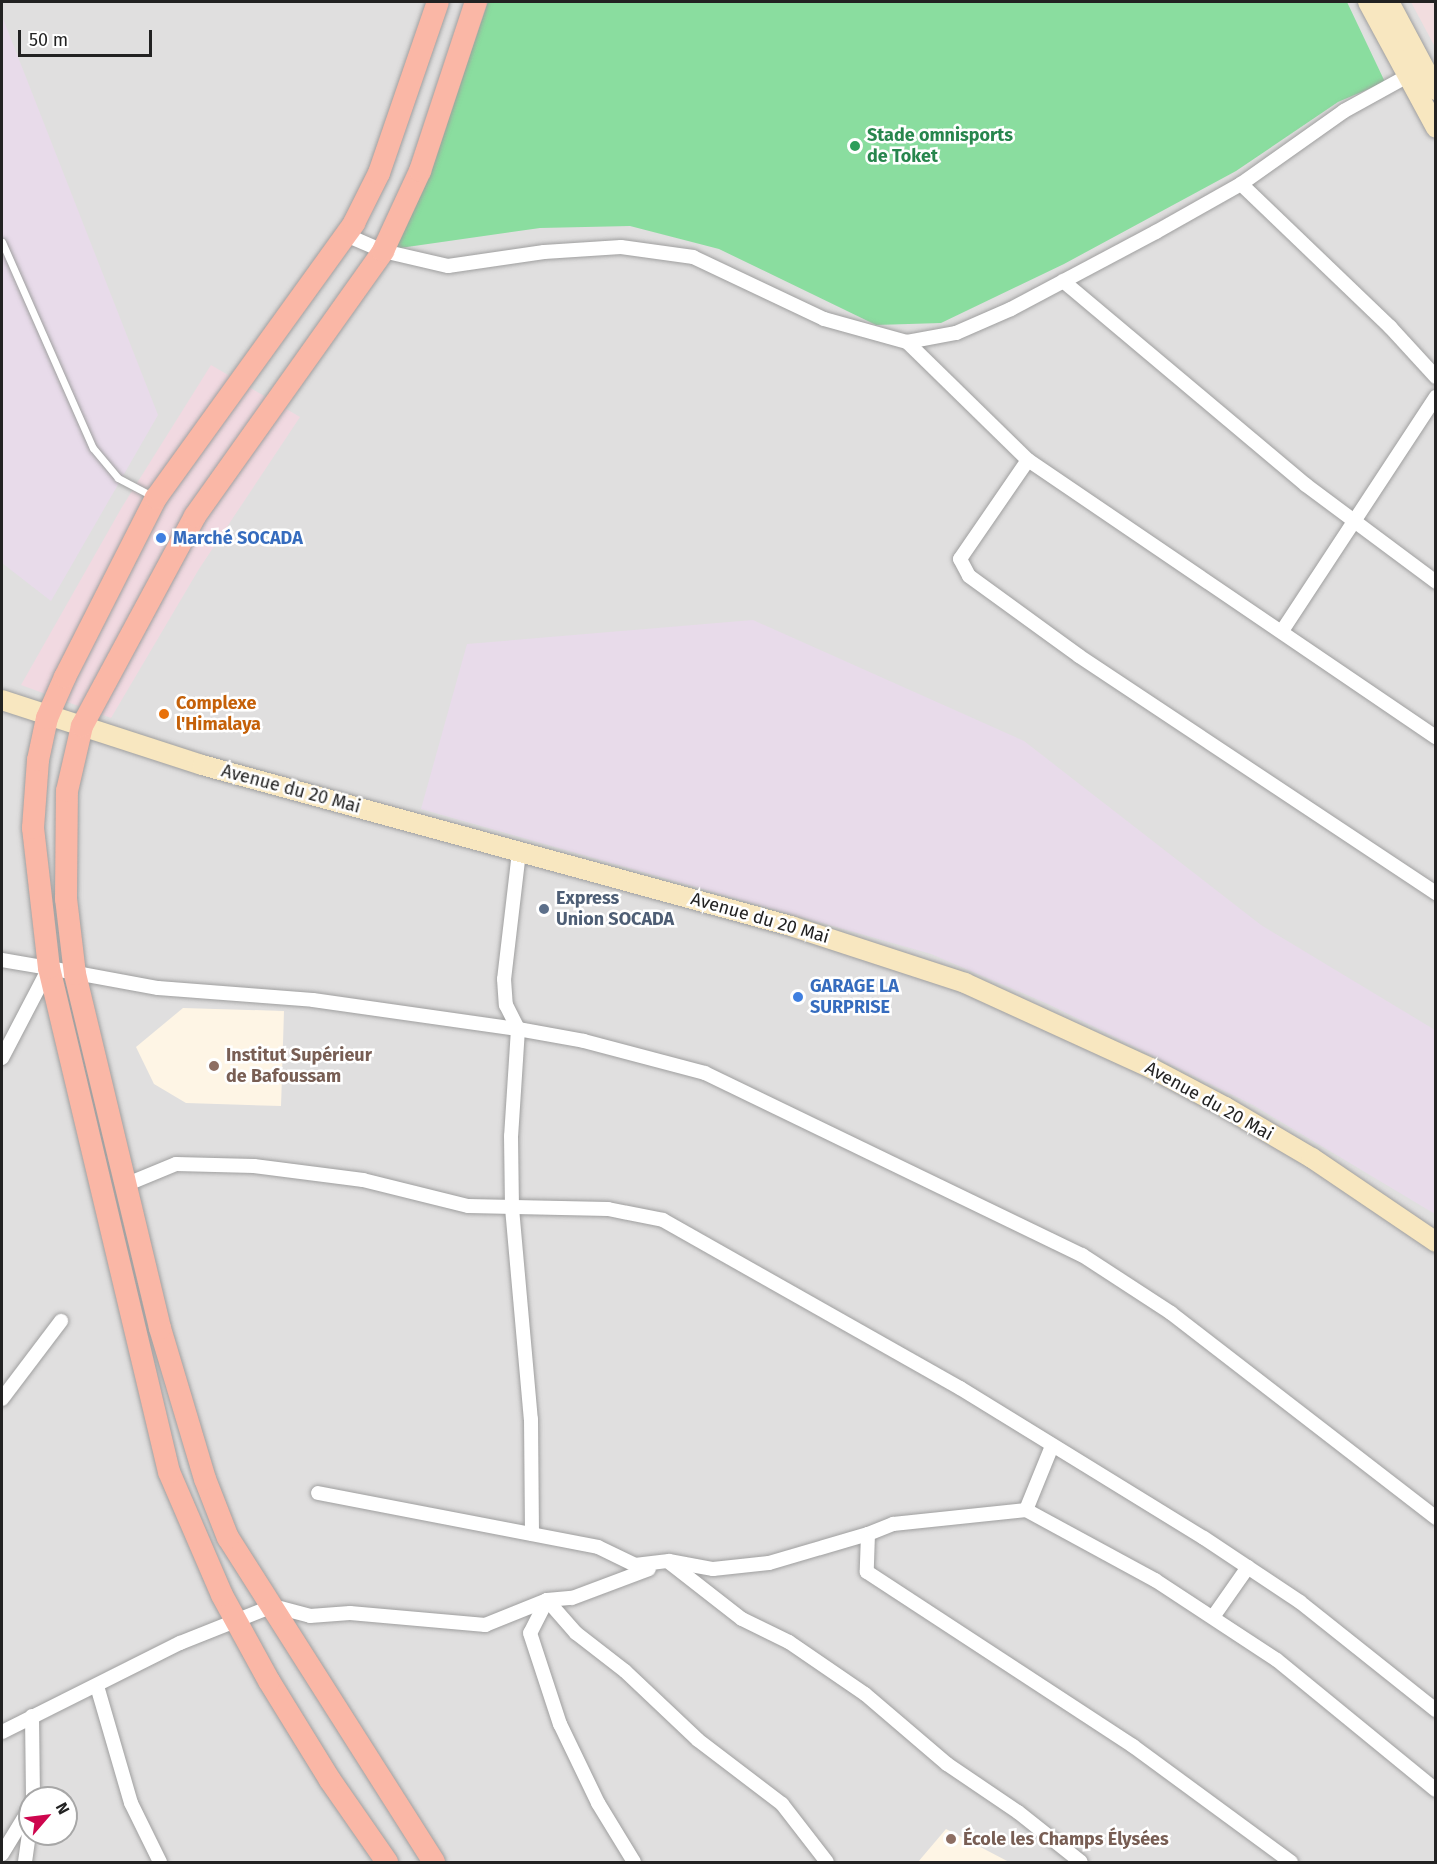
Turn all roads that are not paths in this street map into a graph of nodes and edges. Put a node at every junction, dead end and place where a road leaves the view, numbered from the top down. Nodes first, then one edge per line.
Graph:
1 (438, 2) edge
2 (476, 2) edge
3 (1368, 2) edge
4 (1389, 2) edge
5 (1415, 72) junction
6 (1436, 90) edge
7 (1436, 128) edge
8 (1241, 184) junction
9 (346, 235) junction
10 (2, 242) edge
11 (383, 251) junction
12 (1063, 281) junction
13 (907, 342) junction
14 (1436, 377) edge
15 (1436, 397) edge
16 (1028, 460) junction
17 (156, 498) junction
18 (1354, 519) junction
19 (1436, 582) edge
20 (1282, 631) junction
21 (2, 700) edge
22 (47, 718) junction
23 (82, 726) junction
24 (1436, 737) edge
25 (519, 852) junction
26 (1436, 893) edge
27 (2, 960) edge
28 (49, 968) junction
29 (75, 974) junction
30 (518, 1029) junction
31 (2, 1058) edge
32 (125, 1185) junction
33 (512, 1208) junction
34 (1436, 1242) edge
35 (61, 1321) dead end
36 (2, 1399) edge
37 (1052, 1446) junction
38 (318, 1493) dead end
39 (1026, 1510) junction
40 (1436, 1518) edge
41 (532, 1534) junction
42 (868, 1534) junction
43 (669, 1562) junction
44 (1248, 1567) junction
45 (547, 1600) junction
46 (273, 1606) junction
47 (1213, 1617) junction
48 (238, 1622) junction
49 (97, 1686) junction
50 (1436, 1710) edge
51 (32, 1716) junction
52 (2, 1732) edge
53 (33, 1786) edge
54 (1436, 1790) edge
55 (18, 1828) edge
56 (27, 1846) edge
57 (2, 1854) edge
58 (25, 1863) edge
59 (160, 1863) edge
60 (387, 1863) edge
61 (434, 1863) edge
62 (634, 1863) edge
63 (827, 1863) edge
64 (1081, 1863) edge
65 (1291, 1863) edge

1 - 9 main road
2 - 11 main road
3 - 5 main road
4 - 5 main road
5 - 6 main road
5 - 7 main road
5 - 8 street
8 - 12 street
8 - 14 street
9 - 11 street
9 - 17 main road
10 - 17 lane
11 - 13 street
11 - 23 main road
12 - 13 street
12 - 18 street
13 - 16 street
15 - 18 street
16 - 20 street
16 - 26 street
17 - 22 main road
18 - 19 street
18 - 20 street
20 - 24 street
21 - 22 main road, Avenue du 20 Mai
22 - 23 main road, Avenue du 20 Mai
22 - 28 main road
23 - 25 main road, Avenue du 20 Mai
23 - 29 main road
25 - 30 street
25 - 34 main road, Avenue du 20 Mai
27 - 28 street
28 - 29 street
28 - 31 street
28 - 48 main road
29 - 30 street
29 - 32 main road
30 - 33 street
30 - 40 street
32 - 33 street
32 - 46 main road
33 - 37 street
33 - 41 street
35 - 36 street
37 - 39 street
37 - 44 street
38 - 41 street
39 - 42 street
39 - 47 street
41 - 43 street
42 - 43 street
42 - 65 street
43 - 45 street
43 - 64 street
44 - 47 street
44 - 50 street
45 - 46 street
45 - 62 street
45 - 63 street
46 - 48 street
46 - 61 main road
47 - 54 street
48 - 49 street
48 - 60 main road
49 - 51 street
49 - 59 street
51 - 52 street
51 - 53 street
55 - 57 street
56 - 58 street

